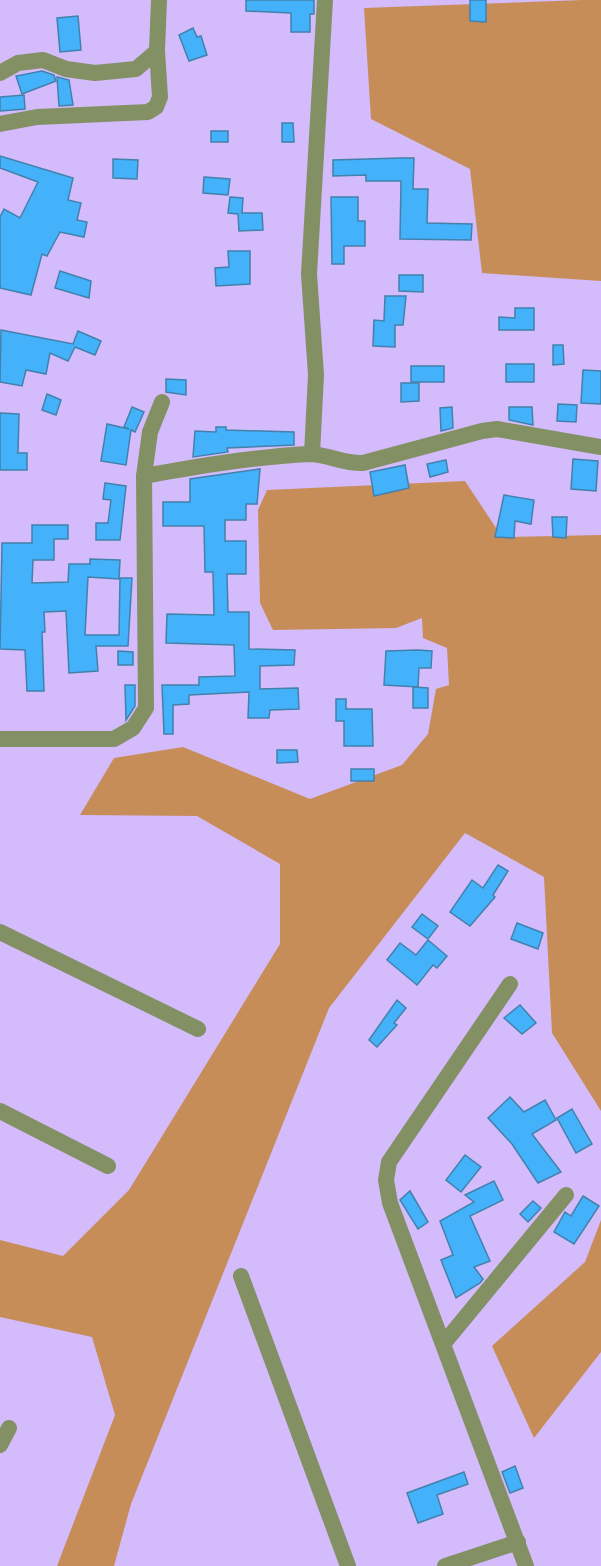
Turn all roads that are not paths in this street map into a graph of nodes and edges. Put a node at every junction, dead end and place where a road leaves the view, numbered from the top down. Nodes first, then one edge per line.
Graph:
1 (159, 0) edge
2 (325, 0) edge
3 (157, 51) junction
4 (0, 73) edge
5 (0, 124) edge
6 (162, 402) dead end
7 (601, 447) edge
8 (312, 454) junction
9 (144, 476) junction
10 (0, 739) edge
11 (0, 932) edge
12 (510, 984) dead end
13 (198, 1029) dead end
14 (0, 1111) edge
15 (108, 1166) dead end
16 (566, 1195) dead end
17 (241, 1276) dead end
18 (444, 1343) junction
19 (9, 1428) dead end
20 (0, 1445) edge
21 (518, 1542) junction
22 (348, 1566) edge
23 (445, 1566) edge
24 (526, 1566) edge

1 - 3 street
2 - 8 street
3 - 4 street
3 - 5 street
6 - 9 street
7 - 8 street
8 - 9 street
9 - 10 street
11 - 13 street
12 - 18 street
14 - 15 street
16 - 18 street
17 - 22 street
18 - 21 street
19 - 20 street
21 - 23 street
21 - 24 street

